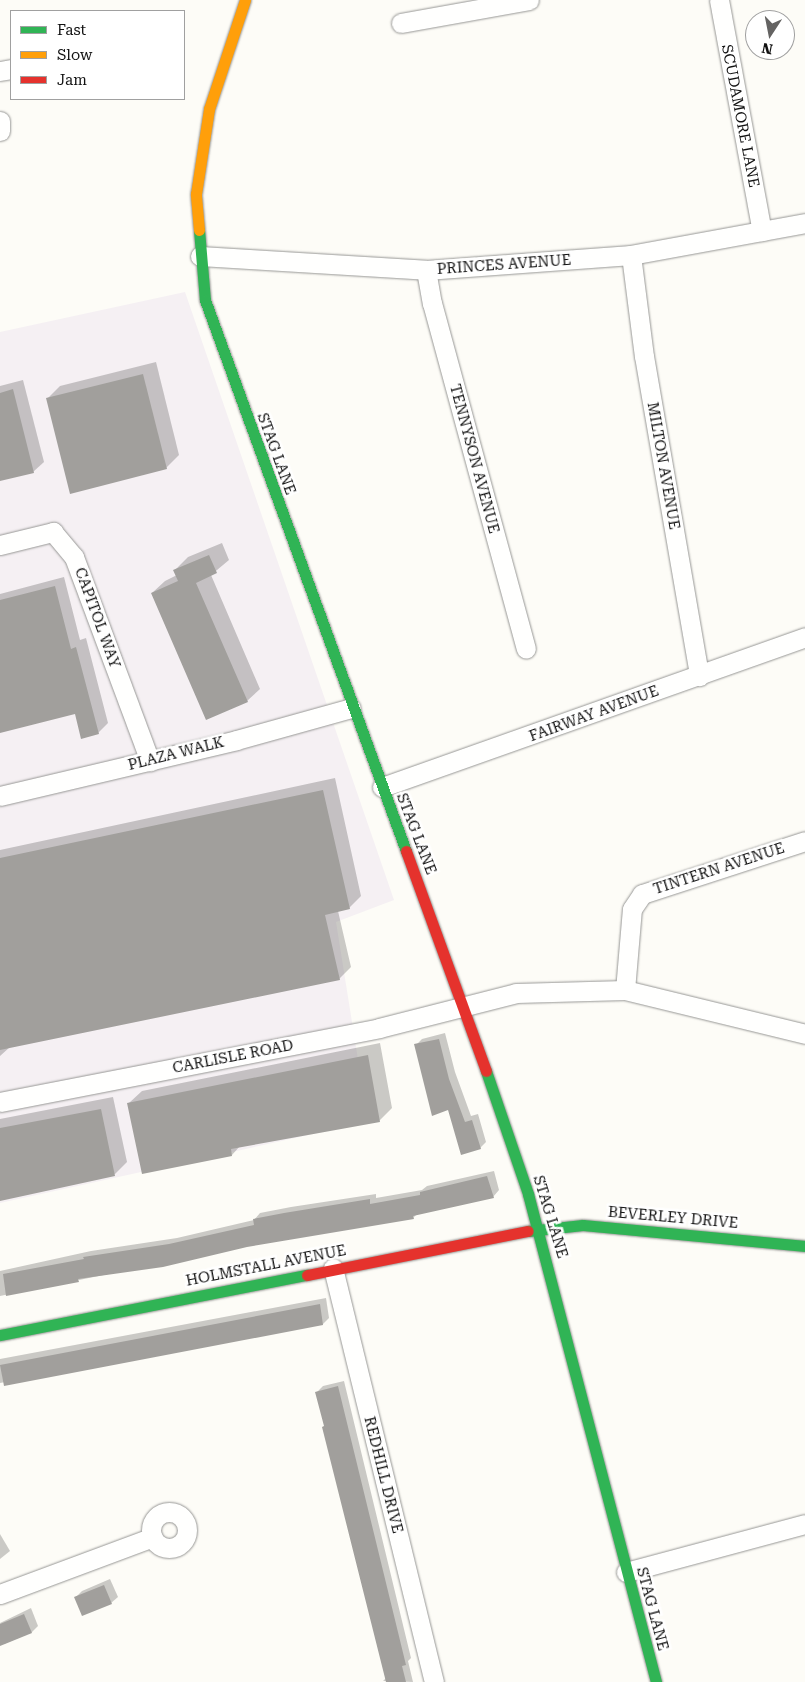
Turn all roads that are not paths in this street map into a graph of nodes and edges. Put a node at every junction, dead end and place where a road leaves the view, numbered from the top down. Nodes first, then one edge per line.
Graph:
1 (245, 0) edge
2 (529, 0) edge
3 (719, 0) edge
4 (401, 23) dead end
5 (0, 121) edge
6 (0, 131) edge
7 (805, 223) edge
8 (762, 231) junction
9 (631, 255) junction
10 (200, 256) junction
11 (426, 270) junction
12 (0, 545) edge
13 (805, 637) edge
14 (526, 648) dead end
15 (700, 676) junction
16 (351, 708) junction
17 (150, 761) junction
18 (382, 787) junction
19 (0, 796) edge
20 (805, 841) edge
21 (625, 990) junction
22 (464, 1004) junction
23 (805, 1034) edge
24 (0, 1102) edge
25 (539, 1229) junction
26 (805, 1246) edge
27 (333, 1268) junction
28 (0, 1335) edge
29 (805, 1524) edge
30 (153, 1537) dead end
31 (626, 1572) junction
32 (0, 1594) edge
33 (434, 1682) edge
34 (656, 1682) edge

1 - 10 street, STAG LANE
2 - 4 street
3 - 8 street, SCUDAMORE LANE
5 - 6 street
7 - 8 street, PRINCES AVENUE
8 - 9 street, PRINCES AVENUE
9 - 11 street, PRINCES AVENUE
9 - 15 street, MILTON AVENUE
10 - 11 street, PRINCES AVENUE
10 - 16 street, STAG LANE
11 - 14 street, TENNYSON AVENUE
12 - 17 street, CAPITOL WAY
13 - 15 street, FAIRWAY AVENUE
15 - 18 street, FAIRWAY AVENUE
16 - 17 street, PLAZA WALK
16 - 18 street, STAG LANE
17 - 19 street, PLAZA WALK
18 - 22 street, STAG LANE
20 - 21 street, TINTERN AVENUE
21 - 22 street, CARLISLE ROAD
21 - 23 street, CARLISLE ROAD
22 - 24 street, CARLISLE ROAD
22 - 25 street, STAG LANE
25 - 26 street, BEVERLEY DRIVE
25 - 27 street, HOLMSTALL AVENUE
25 - 31 street, STAG LANE
27 - 28 street, HOLMSTALL AVENUE
27 - 33 street, REDHILL DRIVE
29 - 31 street
30 - 32 street
31 - 34 street, STAG LANE

